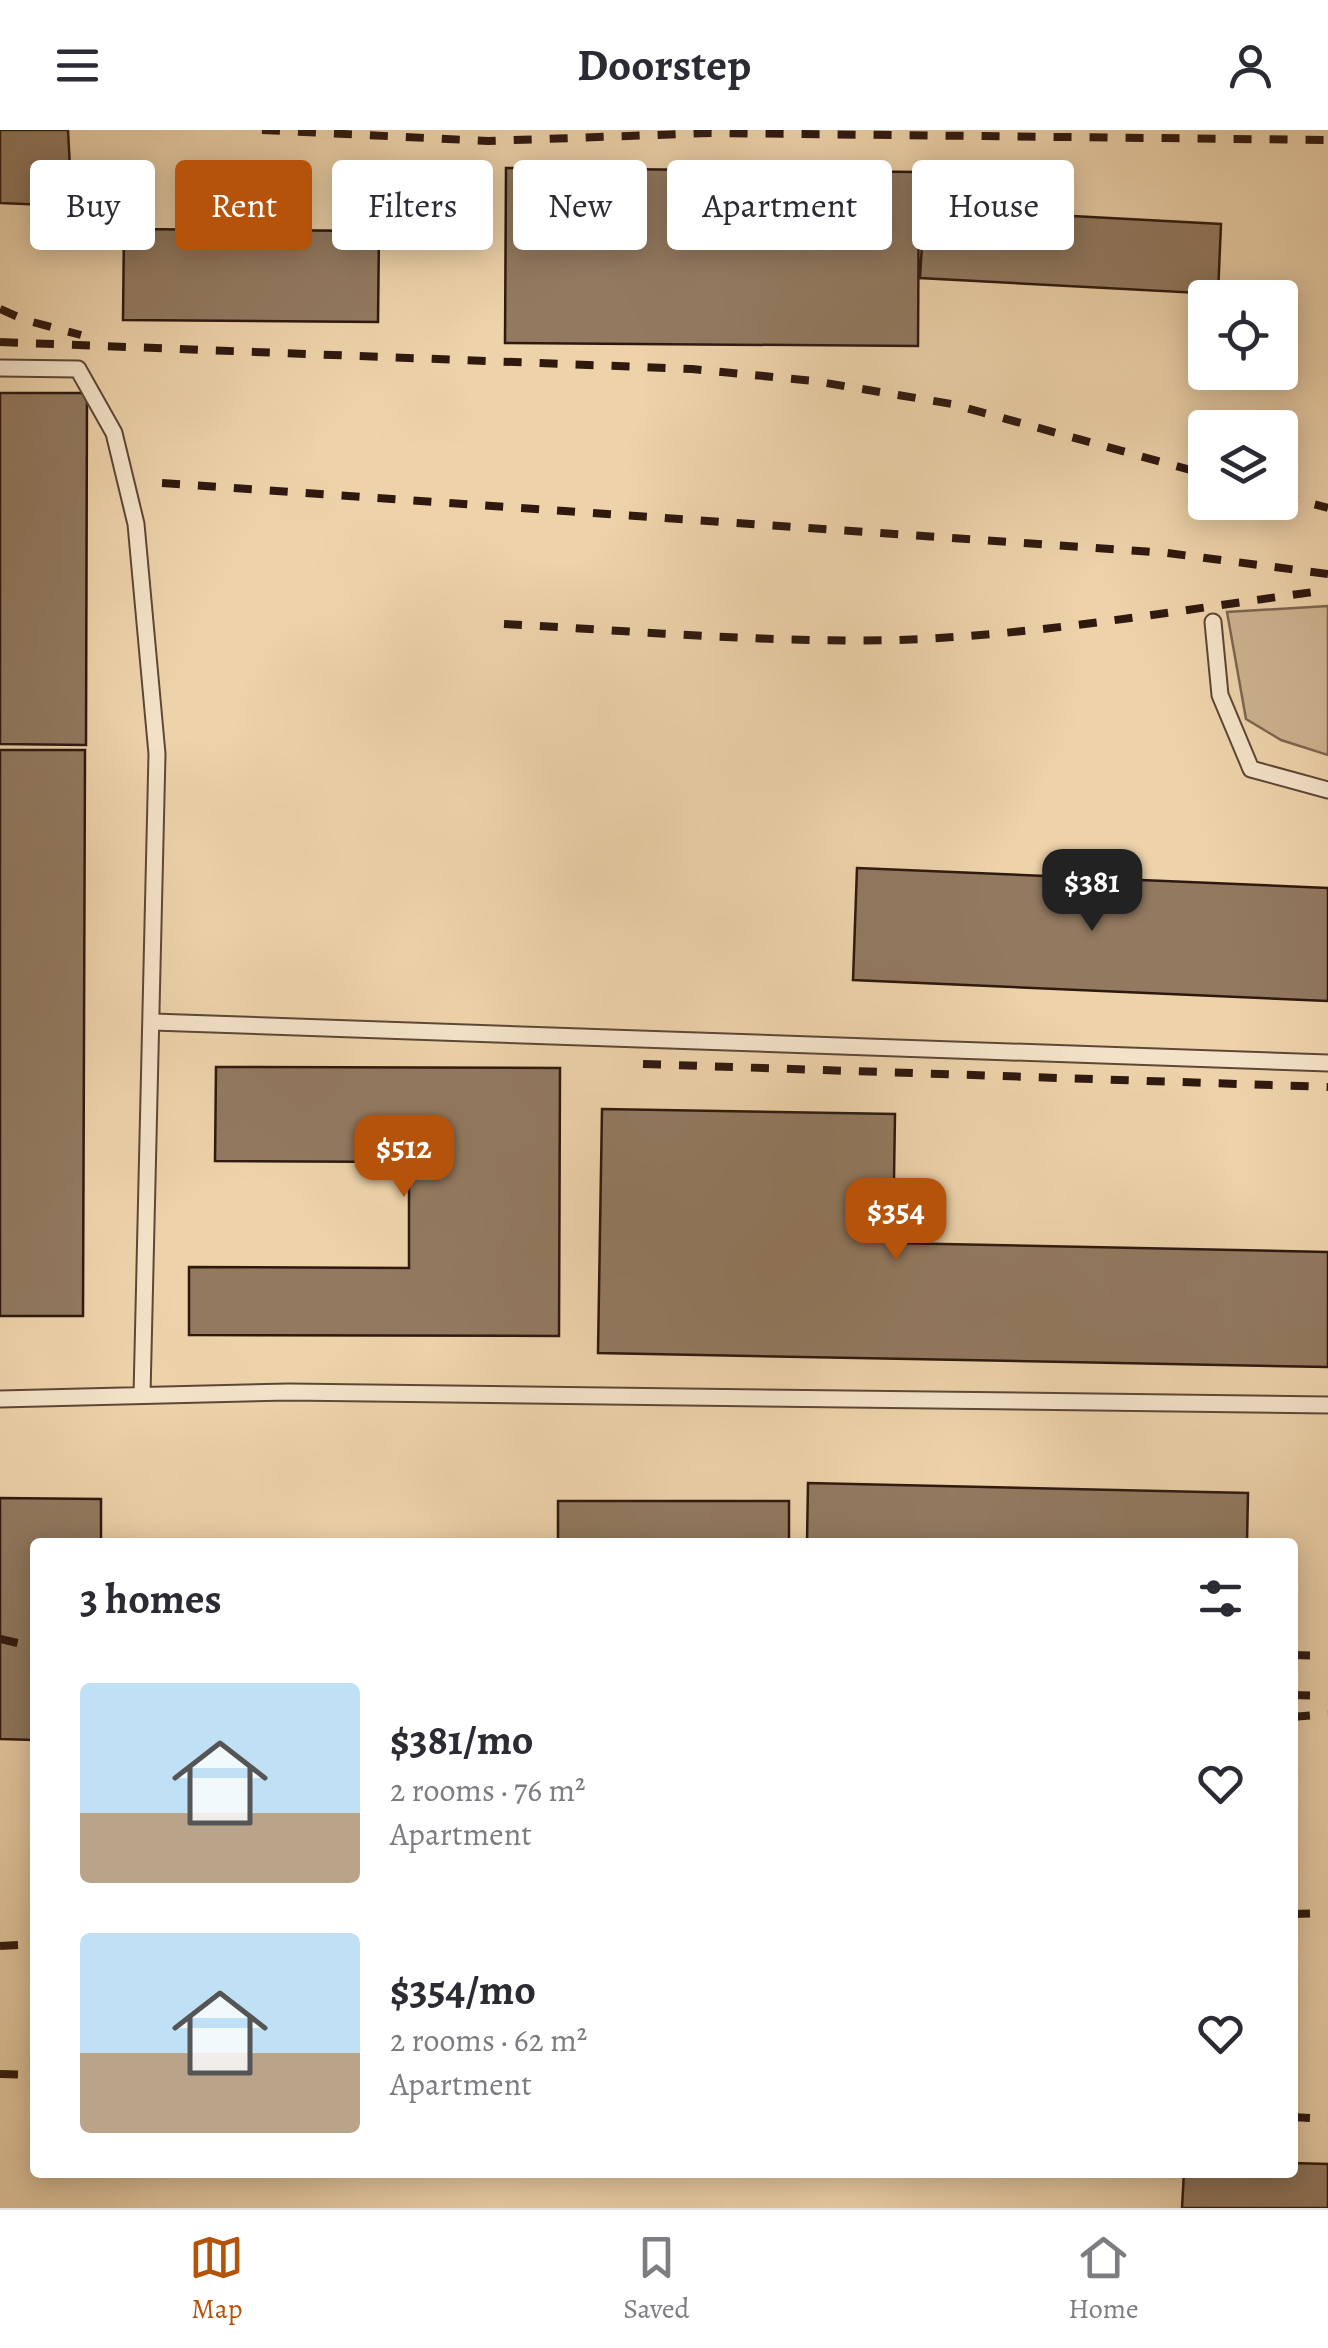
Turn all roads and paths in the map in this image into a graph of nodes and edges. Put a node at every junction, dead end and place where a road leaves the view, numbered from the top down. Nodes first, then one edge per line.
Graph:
1 (0, 368) edge
2 (1212, 622) dead end
3 (1328, 790) edge
4 (153, 1022) junction
5 (1328, 1063) edge
6 (142, 1395) junction
7 (0, 1398) edge
8 (1328, 1404) edge

1 - 4 lane
2 - 3 lane
4 - 5 lane
4 - 6 lane
6 - 7 lane
6 - 8 lane

